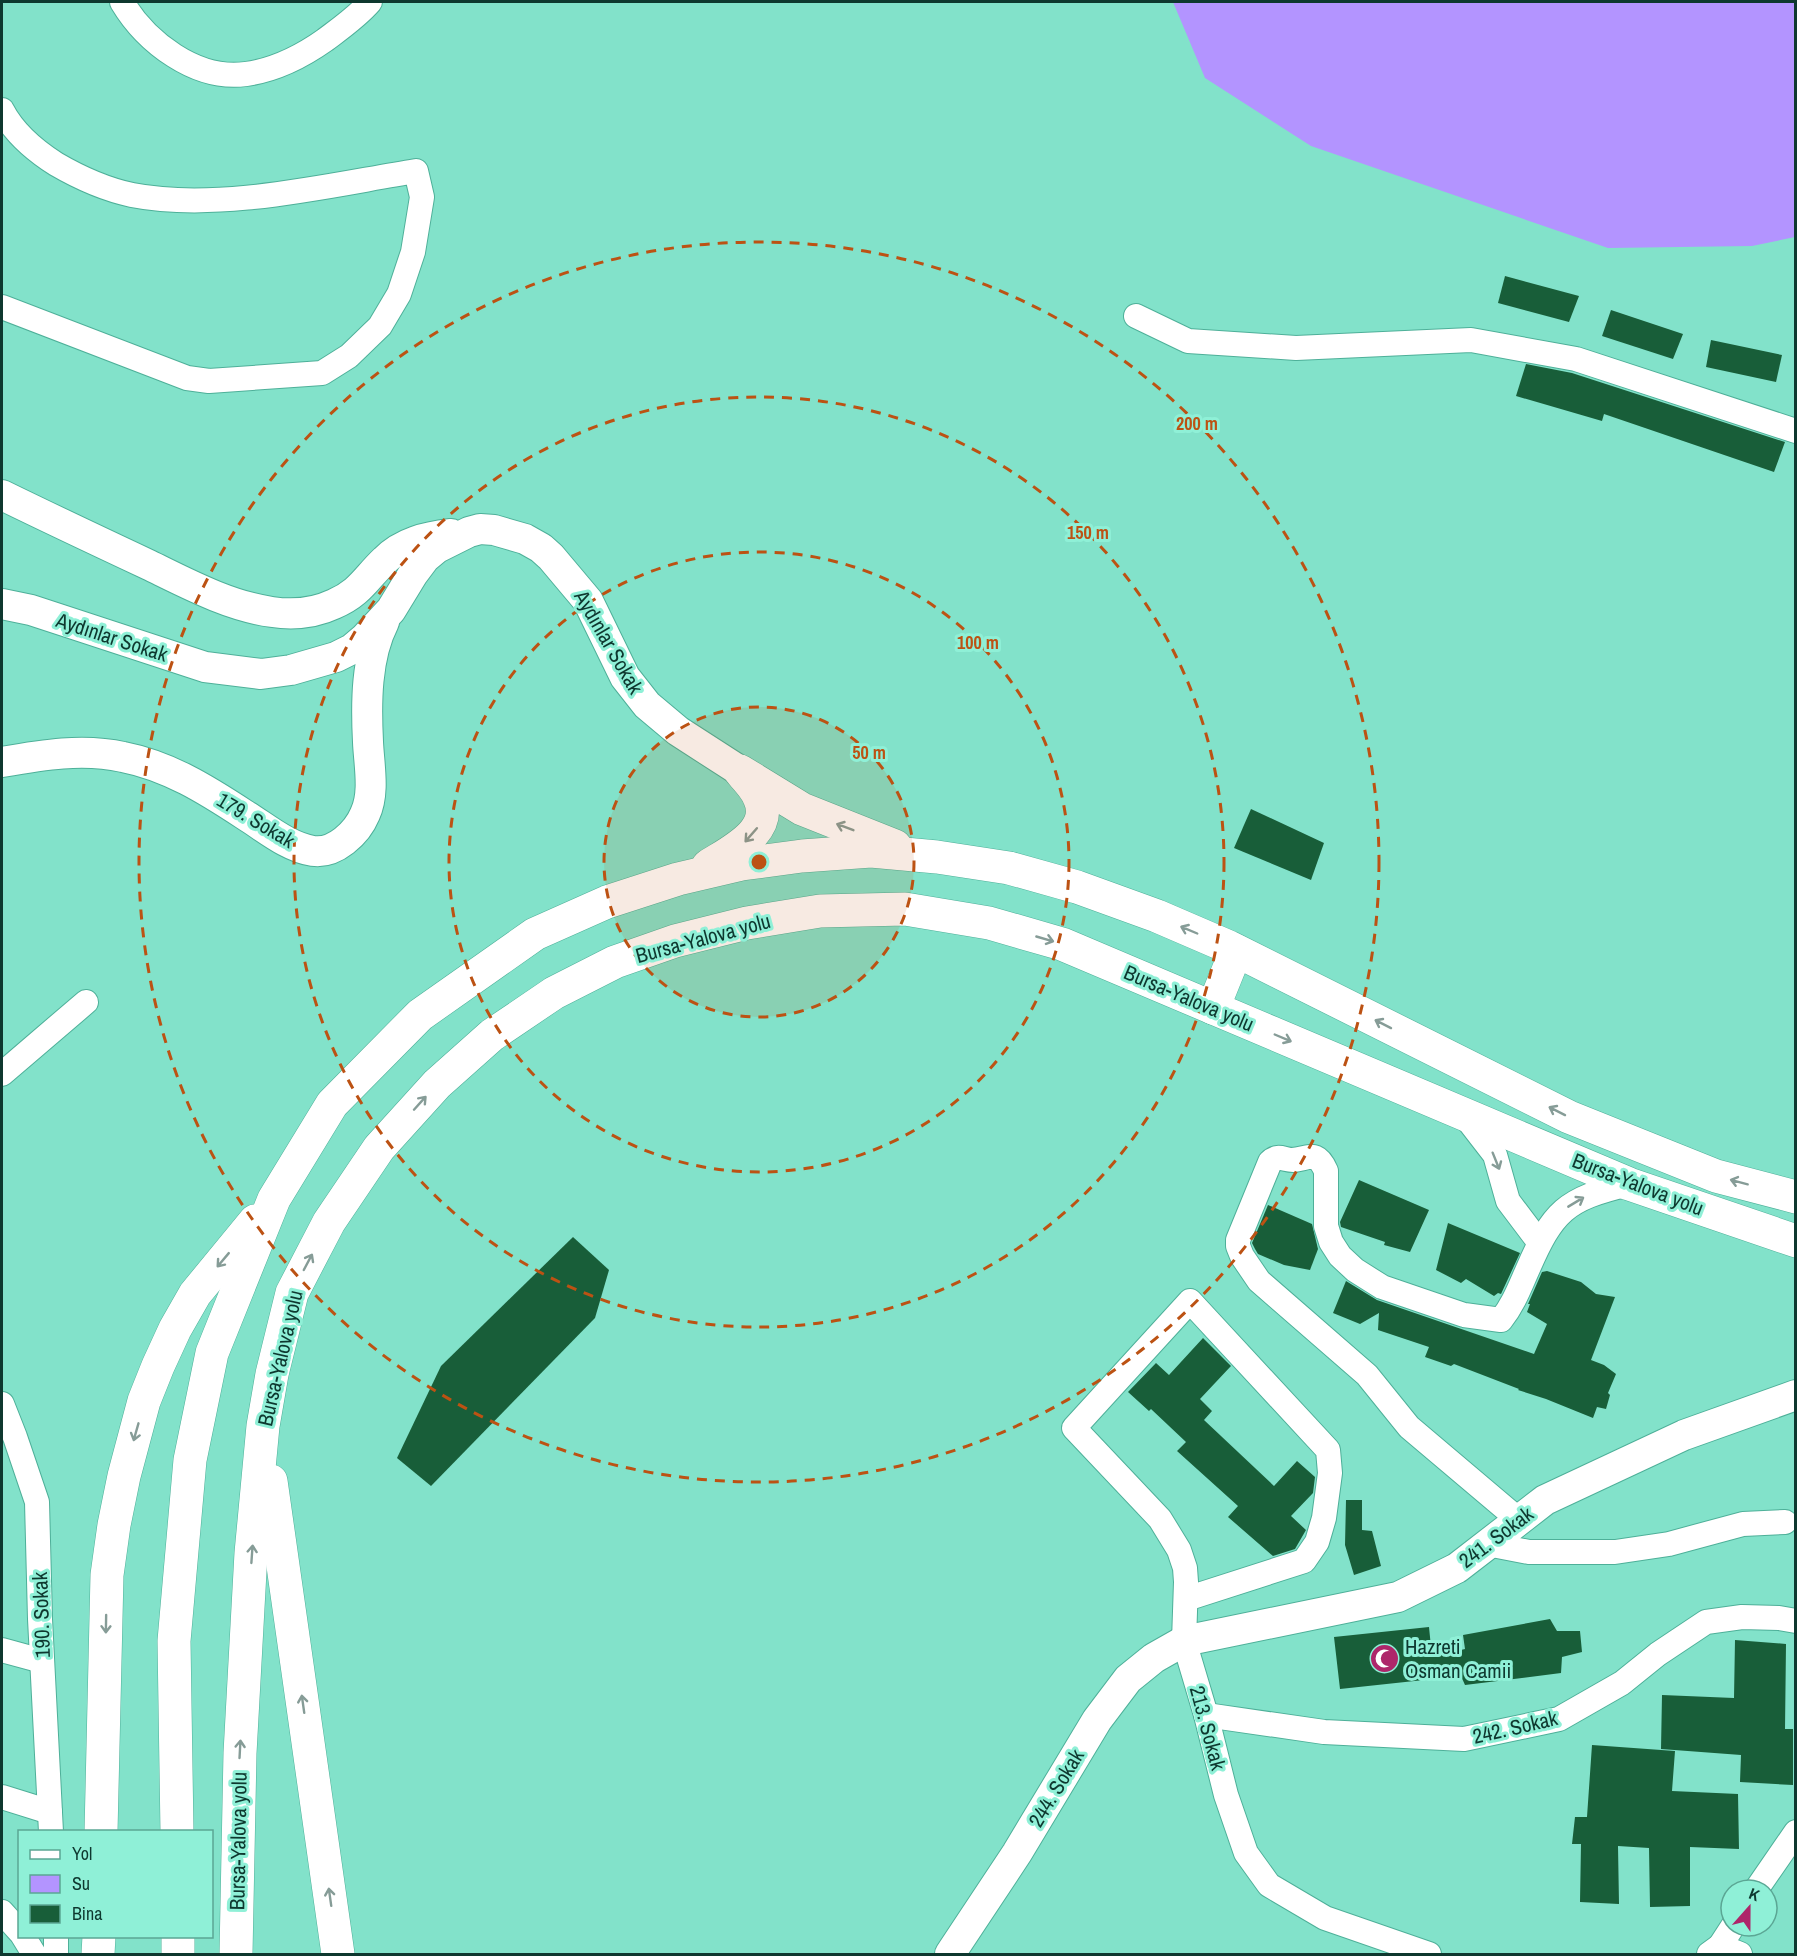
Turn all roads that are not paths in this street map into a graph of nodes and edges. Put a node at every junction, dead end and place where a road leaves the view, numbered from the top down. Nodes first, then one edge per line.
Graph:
1 (122, 2) edge
2 (370, 2) edge
3 (2, 110) edge
4 (2, 307) edge
5 (1136, 316) dead end
6 (1796, 431) edge
7 (2, 495) edge
8 (469, 532) junction
9 (2, 604) edge
10 (391, 610) junction
11 (2, 762) edge
12 (740, 771) junction
13 (919, 855) junction
14 (695, 875) junction
15 (1236, 951) junction
16 (86, 1002) dead end
17 (1213, 1008) junction
18 (2, 1074) edge
19 (1462, 1114) junction
20 (1629, 1184) junction
21 (1796, 1197) edge
22 (274, 1198) junction
23 (1796, 1241) edge
24 (1539, 1242) junction
25 (1796, 1395) edge
26 (2, 1404) edge
27 (263, 1426) junction
28 (1519, 1520) junction
29 (1785, 1522) dead end
30 (1487, 1544) junction
31 (1186, 1599) junction
32 (1796, 1621) edge
33 (1184, 1641) junction
34 (2, 1650) edge
35 (42, 1661) junction
36 (1206, 1715) junction
37 (2, 1797) edge
38 (50, 1822) edge
39 (101, 1830) edge
40 (177, 1830) edge
41 (1796, 1832) edge
42 (1764, 1878) edge
43 (2, 1912) edge
44 (16, 1934) edge
45 (20, 1938) edge
46 (56, 1938) edge
47 (99, 1938) edge
48 (178, 1938) edge
49 (34, 1954) edge
50 (56, 1954) edge
51 (98, 1954) edge
52 (178, 1954) edge
53 (236, 1954) edge
54 (339, 1954) edge
55 (950, 1954) edge
56 (1429, 1954) edge

1 - 2 street
3 - 4 street
5 - 6 street
7 - 8 street
8 - 10 street, Aydınlar Sokak
8 - 12 street, Aydınlar Sokak
9 - 10 street, Aydınlar Sokak
10 - 11 street, 179. Sokak
13 -> 12 highway
12 -> 14 highway
13 - 14 highway, Bursa-Yalova yolu
15 -> 13 highway, Bursa-Yalova yolu
14 - 22 highway, Bursa-Yalova yolu
15 - 17 highway
21 -> 15 highway, Bursa-Yalova yolu
16 - 18 street
17 -> 19 highway, Bursa-Yalova yolu
27 -> 17 highway, Bursa-Yalova yolu
19 - 20 highway, Bursa-Yalova yolu
19 -> 24 street
20 - 23 highway, Bursa-Yalova yolu
24 -> 20 street
22 -> 39 highway
22 - 40 highway, Bursa-Yalova yolu
24 - 28 street
25 - 28 street, 241. Sokak
26 - 35 street, 190. Sokak
53 -> 27 highway, Bursa-Yalova yolu
54 -> 27 highway
28 - 30 street, 241. Sokak
29 - 30 street
30 - 33 street, 241. Sokak
31 - 31 street, 213. Sokak
31 - 33 street, 213. Sokak
32 - 36 street, 242. Sokak
33 - 36 street, 213. Sokak
33 - 55 street, 244. Sokak
34 - 35 street
35 - 38 street, 190. Sokak
36 - 56 street, 213. Sokak
37 - 38 street
41 - 42 street
43 - 44 street
45 - 49 street
46 - 50 street
47 - 51 highway
48 - 52 highway

